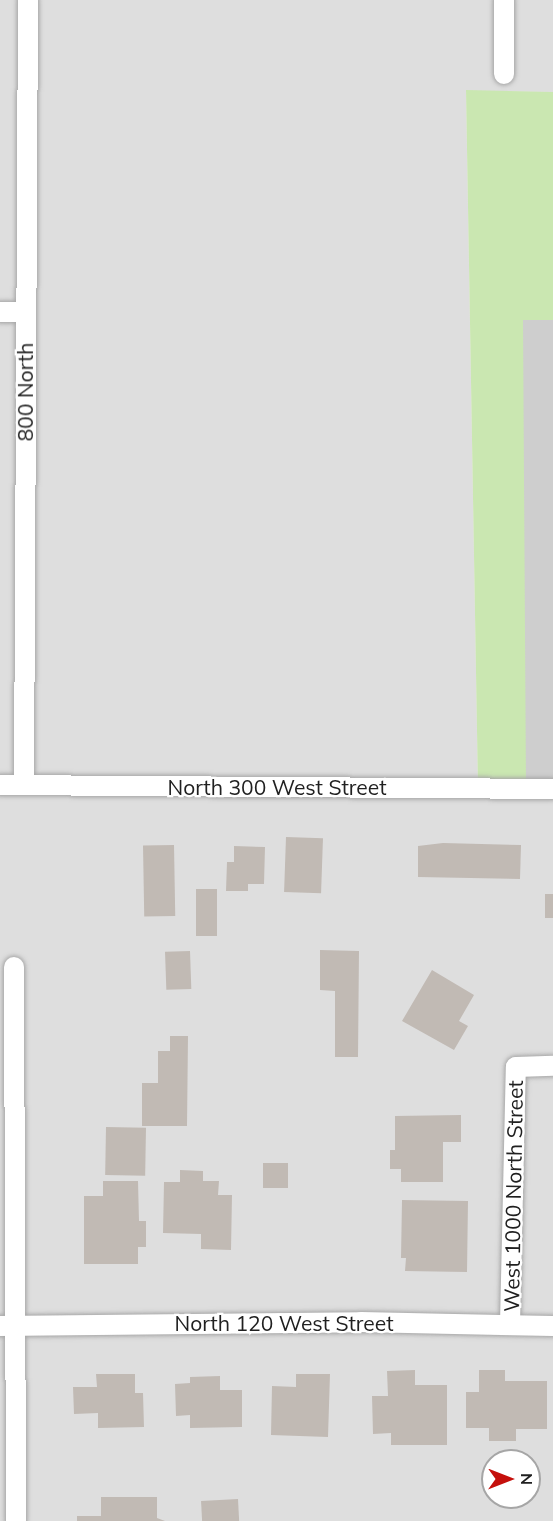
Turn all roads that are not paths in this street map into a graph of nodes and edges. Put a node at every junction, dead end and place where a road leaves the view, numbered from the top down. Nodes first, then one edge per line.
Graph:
1 (28, 0) edge
2 (504, 0) edge
3 (504, 74) dead end
4 (0, 312) edge
5 (25, 312) junction
6 (0, 785) edge
7 (24, 785) junction
8 (553, 789) edge
9 (14, 967) dead end
10 (553, 1066) edge
11 (510, 1324) junction
12 (8, 1326) edge
13 (553, 1326) edge
14 (16, 1521) edge

1 - 5 street, 800 North
2 - 3 street
4 - 5 street
5 - 7 street, 800 North
6 - 7 street, North 300 West Street
7 - 8 street, North 300 West Street
9 - 12 street
10 - 11 street, West 1000 North Street
11 - 12 street, North 120 West Street
11 - 13 street, North 120 West Street
12 - 14 street

